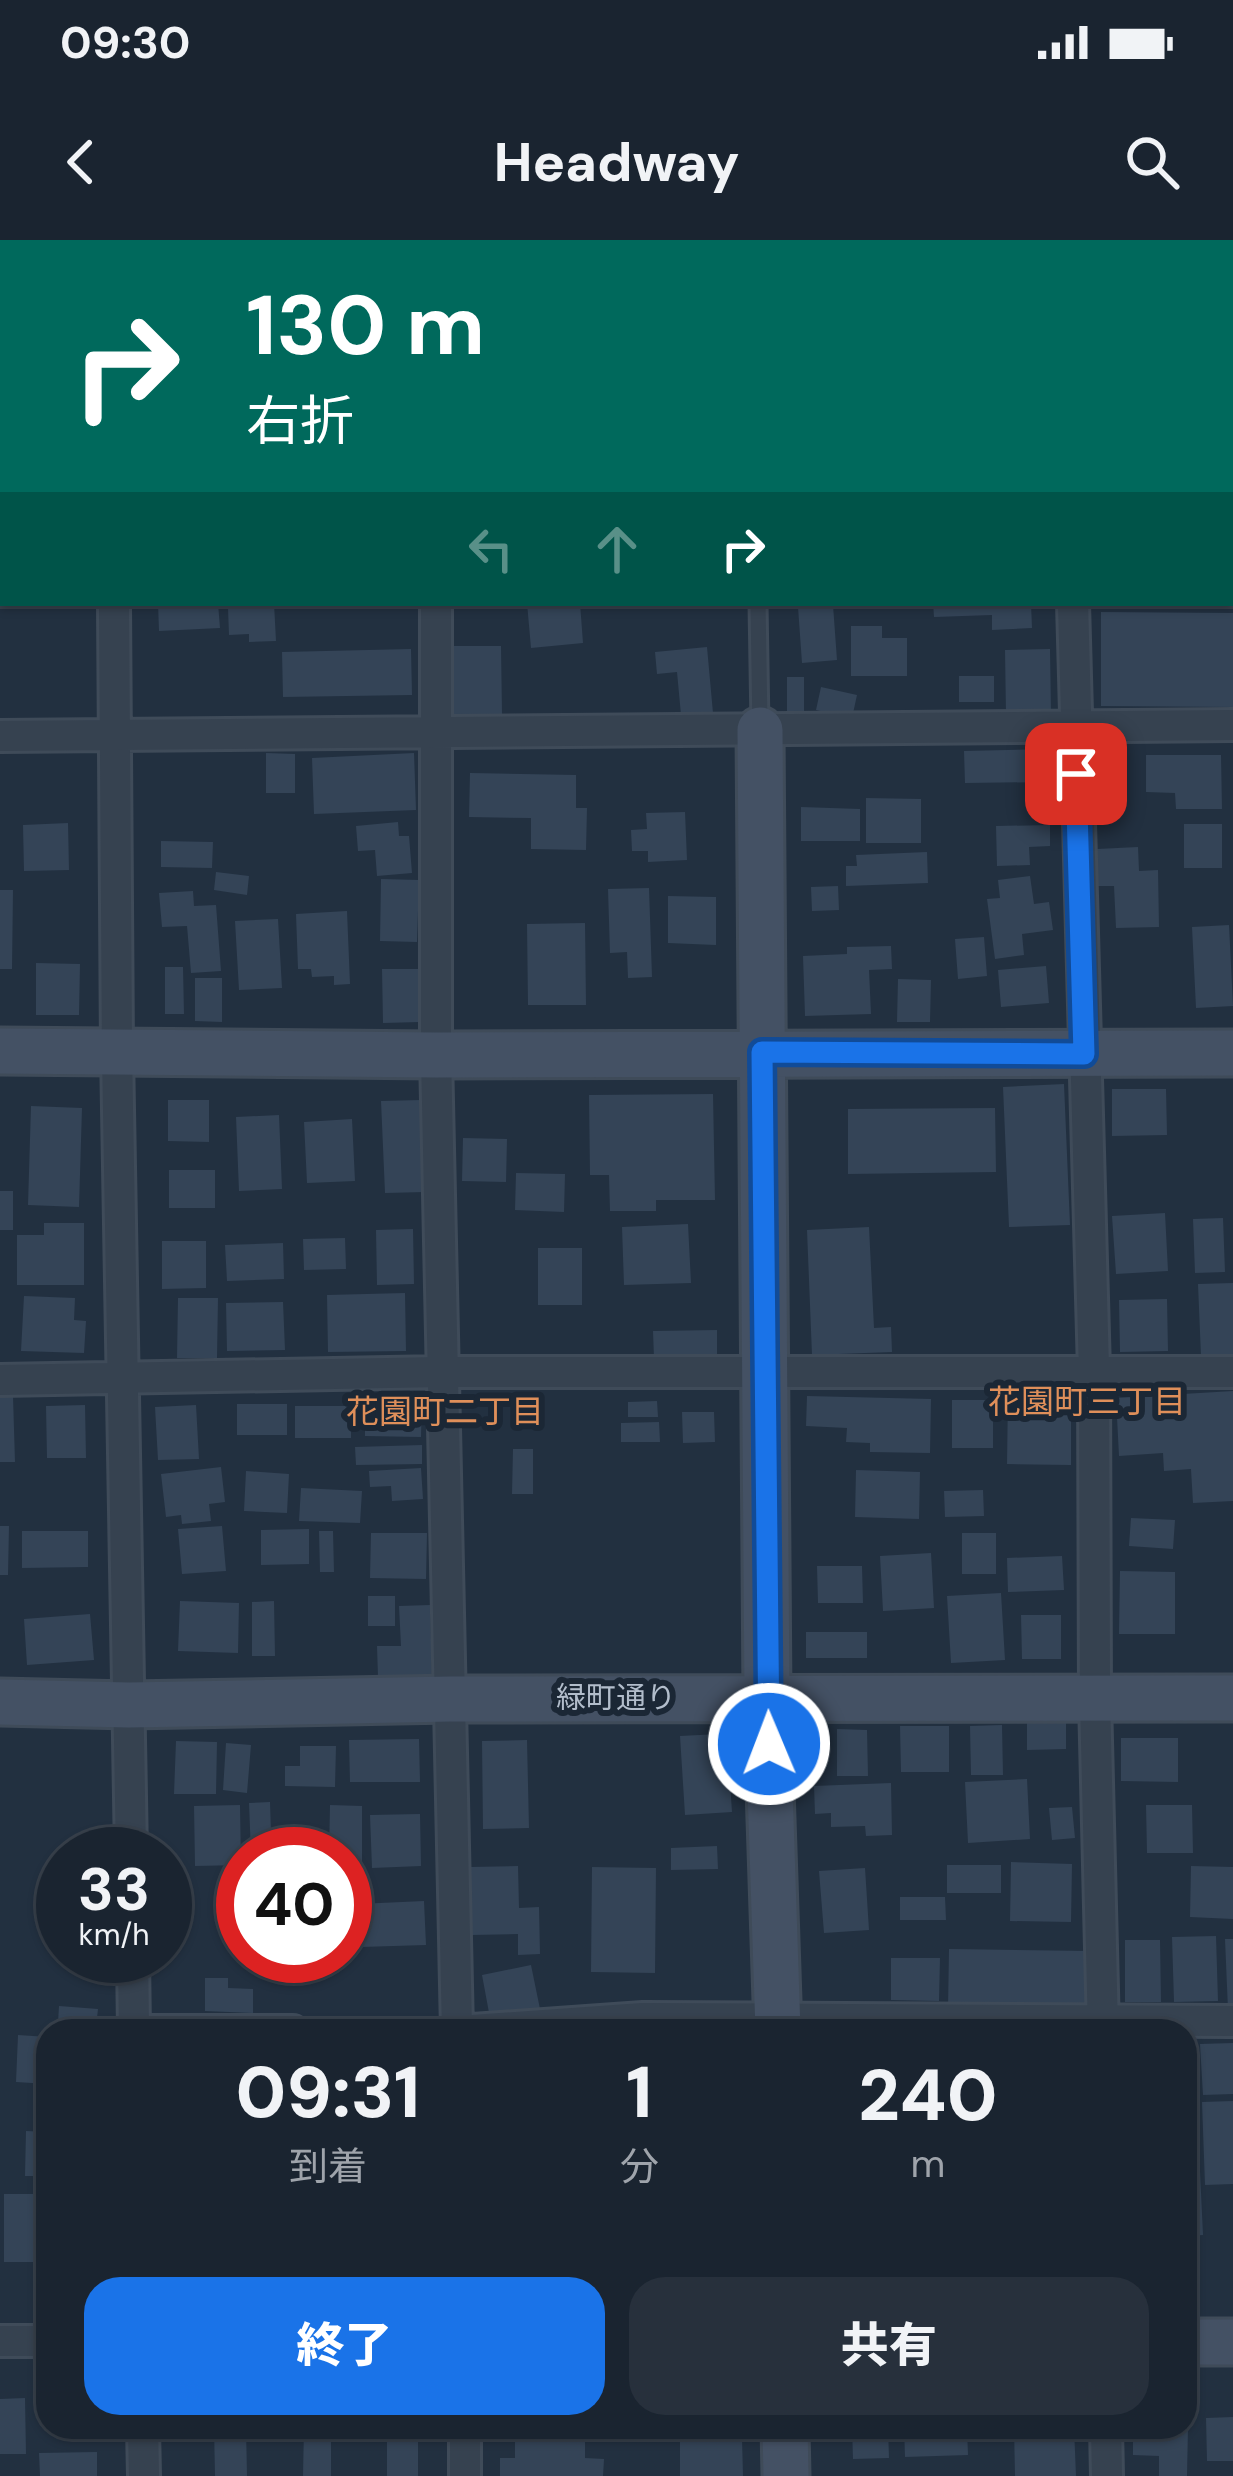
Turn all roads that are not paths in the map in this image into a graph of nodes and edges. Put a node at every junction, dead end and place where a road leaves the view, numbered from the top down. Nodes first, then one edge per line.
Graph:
1 (114, 606) edge
2 (436, 606) edge
3 (758, 606) edge
4 (1073, 606) edge
5 (1233, 724) edge
6 (1075, 728) junction
7 (438, 729) junction
8 (760, 730) junction
9 (114, 733) junction
10 (0, 736) edge
11 (0, 1051) edge
12 (117, 1052) junction
13 (762, 1052) junction
14 (1233, 1053) edge
15 (1084, 1054) junction
16 (436, 1055) junction
17 (442, 1372) junction
18 (1094, 1372) junction
19 (1233, 1372) edge
20 (767, 1374) junction
21 (122, 1377) junction
22 (0, 1380) edge
23 (767, 1698) junction
24 (1233, 1698) edge
25 (451, 1699) junction
26 (1095, 1700) junction
27 (0, 1702) edge
28 (129, 1705) junction
29 (131, 1827) edge
30 (133, 1983) edge
31 (134, 2019) edge
32 (458, 2019) edge
33 (629, 2019) edge
34 (662, 2019) edge
35 (778, 2019) edge
36 (1103, 2019) edge
37 (1233, 2021) edge
38 (1197, 2022) edge
39 (0, 2341) edge
40 (36, 2341) edge
41 (1197, 2342) edge
42 (1233, 2342) edge
43 (143, 2439) edge
44 (465, 2439) edge
45 (785, 2439) edge
46 (1106, 2439) edge
47 (144, 2476) edge
48 (465, 2476) edge
49 (786, 2476) edge
50 (1107, 2476) edge

1 - 9 street
2 - 7 street
3 - 8 lane
4 - 6 street
5 - 6 street
6 - 8 street
6 - 15 street
7 - 8 street
7 - 9 street
7 - 16 street
8 - 13 street
9 - 10 street
9 - 12 street
11 - 12 street
12 - 16 street
12 - 21 street
13 - 15 street
13 - 16 street
13 - 20 street
14 - 15 street
15 - 18 street
16 - 17 street
17 - 20 street
17 - 21 street
17 - 25 street
18 - 19 street
18 - 20 street
18 - 26 street
20 - 23 street
21 - 22 street
21 - 28 street
23 - 25 street, 緑町通り
23 - 26 street, 緑町通り
23 - 35 street
24 - 26 street, 緑町通り
25 - 28 street, 緑町通り
25 - 32 street
26 - 36 street
27 - 28 street, 緑町通り
28 - 29 street
30 - 31 street
33 - 34 street
37 - 38 street
39 - 40 street
41 - 42 street
43 - 47 street
44 - 48 street
45 - 49 street
46 - 50 street

